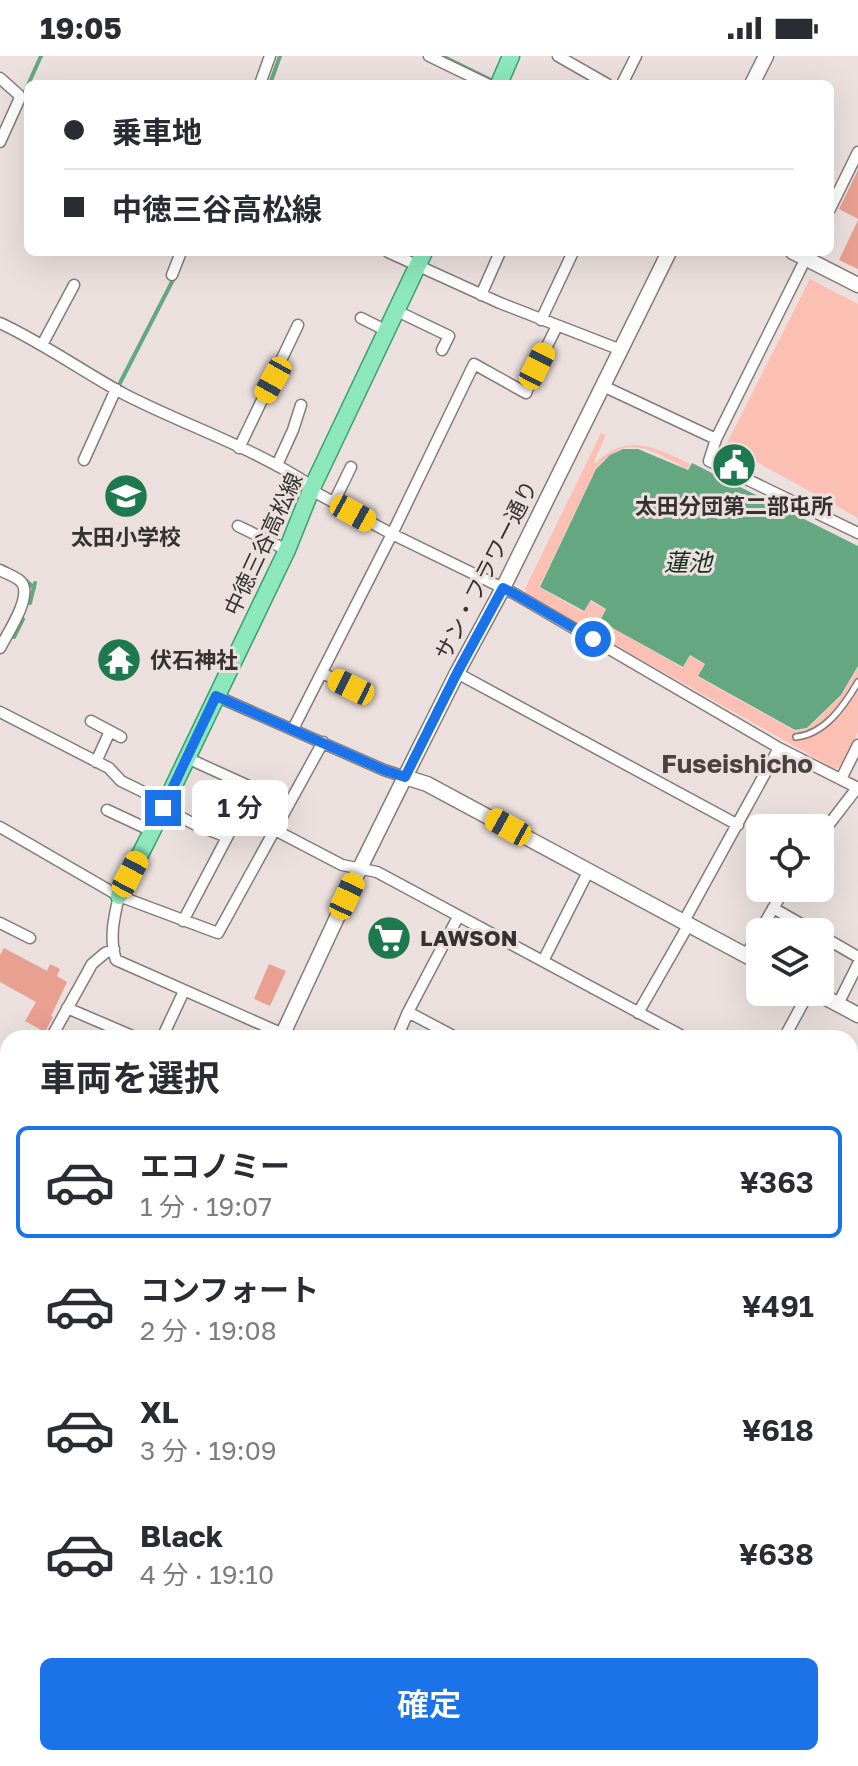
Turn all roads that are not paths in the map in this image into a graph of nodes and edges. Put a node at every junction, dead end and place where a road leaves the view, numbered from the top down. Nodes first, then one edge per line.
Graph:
1 (270, 56) edge
2 (429, 56) edge
3 (511, 56) edge
4 (558, 56) edge
5 (636, 56) edge
6 (766, 56) edge
7 (0, 78) edge
8 (261, 80) edge
9 (479, 80) edge
10 (501, 80) edge
11 (600, 80) edge
12 (624, 80) edge
13 (754, 80) edge
14 (0, 142) edge
15 (858, 152) edge
16 (855, 165) edge
17 (834, 202) edge
18 (179, 256) edge
19 (498, 256) edge
20 (571, 256) edge
21 (667, 256) edge
22 (802, 256) edge
23 (807, 256) edge
24 (420, 259) edge
25 (172, 275) dead end
26 (74, 285) dead end
27 (858, 285) edge
28 (481, 295) junction
29 (397, 311) junction
30 (361, 318) dead end
31 (541, 320) junction
32 (0, 323) edge
33 (298, 325) dead end
34 (557, 326) junction
35 (387, 331) junction
36 (42, 345) junction
37 (442, 350) dead end
38 (621, 350) junction
39 (603, 386) junction
40 (116, 389) junction
41 (301, 405) dead end
42 (716, 439) junction
43 (239, 448) junction
44 (84, 460) dead end
45 (277, 465) junction
46 (351, 467) dead end
47 (312, 489) junction
48 (334, 502) junction
49 (238, 526) dead end
50 (858, 533) edge
51 (392, 534) junction
52 (287, 550) junction
53 (0, 570) edge
54 (503, 588) junction
55 (0, 648) edge
56 (322, 673) junction
57 (457, 673) junction
58 (858, 682) edge
59 (351, 687) dead end
60 (216, 696) junction
61 (0, 712) edge
62 (91, 721) dead end
63 (293, 729) junction
64 (110, 731) junction
65 (121, 737) dead end
66 (796, 737) dead end
67 (323, 742) junction
68 (858, 745) edge
69 (779, 748) junction
70 (187, 758) junction
71 (96, 762) junction
72 (405, 777) junction
73 (841, 779) junction
74 (857, 788) edge
75 (164, 806) junction
76 (107, 810) dead end
77 (834, 818) edge
78 (738, 825) junction
79 (0, 827) edge
80 (275, 830) junction
81 (152, 831) junction
82 (227, 837) junction
83 (360, 868) junction
84 (589, 870) junction
85 (119, 896) junction
86 (777, 902) edge
87 (773, 908) junction
88 (458, 917) junction
89 (767, 918) edge
90 (791, 918) edge
91 (183, 921) junction
92 (0, 923) edge
93 (687, 923) junction
94 (30, 938) dead end
95 (834, 943) edge
96 (114, 949) junction
97 (746, 955) edge
98 (858, 957) edge
99 (543, 961) junction
100 (858, 964) edge
101 (184, 991) junction
102 (834, 1002) edge
103 (838, 1004) junction
104 (801, 1006) edge
105 (67, 1008) junction
106 (408, 1012) junction
107 (638, 1013) junction
108 (858, 1015) edge
109 (55, 1030) edge
110 (118, 1030) edge
111 (166, 1030) edge
112 (269, 1030) edge
113 (285, 1030) edge
114 (400, 1030) edge
115 (442, 1030) edge
116 (671, 1030) edge
117 (788, 1030) edge

1 - 8 street
2 - 9 street
3 - 10 main road
4 - 11 street
5 - 12 street
6 - 13 street
7 - 14 street
15 - 16 street
16 - 17 street
18 - 25 street
19 - 28 street
20 - 31 street
21 - 38 street, サン・フラワー通り
22 - 42 street
23 - 27 street
24 - 28 street
24 - 29 main road, 中徳三谷高松線
26 - 36 street
28 - 31 street
29 - 35 main road, 中徳三谷高松線
29 - 37 street
30 - 35 street
31 - 34 street
32 - 36 street
33 - 43 street
34 - 38 street
34 - 51 street
35 - 47 main road, 中徳三谷高松線
36 - 40 street
38 - 39 street, サン・フラワー通り
39 - 42 street
39 - 54 street, サン・フラワー通り
40 - 43 street
40 - 44 street
41 - 45 street
42 - 50 street
43 - 45 street
45 - 47 street
46 - 48 street
47 - 48 street
47 - 52 main road, 中徳三谷高松線
48 - 51 street
49 - 52 street
51 - 54 street
51 - 56 street
52 - 60 main road, 中徳三谷高松線
53 - 55 street
54 - 57 street, サン・フラワー通り
54 - 69 street
56 - 59 street
56 - 63 street
57 - 72 street, サン・フラワー通り
57 - 78 street
58 - 66 lane
60 - 63 street
60 - 70 main road, 中徳三谷高松線
61 - 71 street
62 - 64 street
63 - 67 street
64 - 65 street
64 - 71 street
67 - 72 street
67 - 80 street
68 - 73 street
69 - 73 street
69 - 78 street
70 - 75 main road, 中徳三谷高松線
70 - 82 street
71 - 75 street
72 - 83 street, サン・フラワー通り
72 - 84 street
73 - 74 street
74 - 77 street
75 - 81 main road, 中徳三谷高松線
75 - 82 street
76 - 81 street
78 - 93 street
79 - 85 street
80 - 83 street
80 - 91 street
81 - 85 main road, 中徳三谷高松線
82 - 91 street
83 - 88 street
83 - 113 street, サン・フラワー通り
84 - 93 street
84 - 99 street
85 - 91 street
85 - 96 street
86 - 87 street
87 - 89 street
87 - 90 street
88 - 99 street
88 - 106 street
92 - 94 street
93 - 97 street
93 - 107 street
95 - 98 street
96 - 101 street
96 - 105 street
99 - 107 street
100 - 103 street
101 - 111 street
101 - 112 street
102 - 103 street
103 - 108 street
104 - 117 street
105 - 109 street
105 - 110 street
106 - 114 street
106 - 115 street
107 - 116 street

